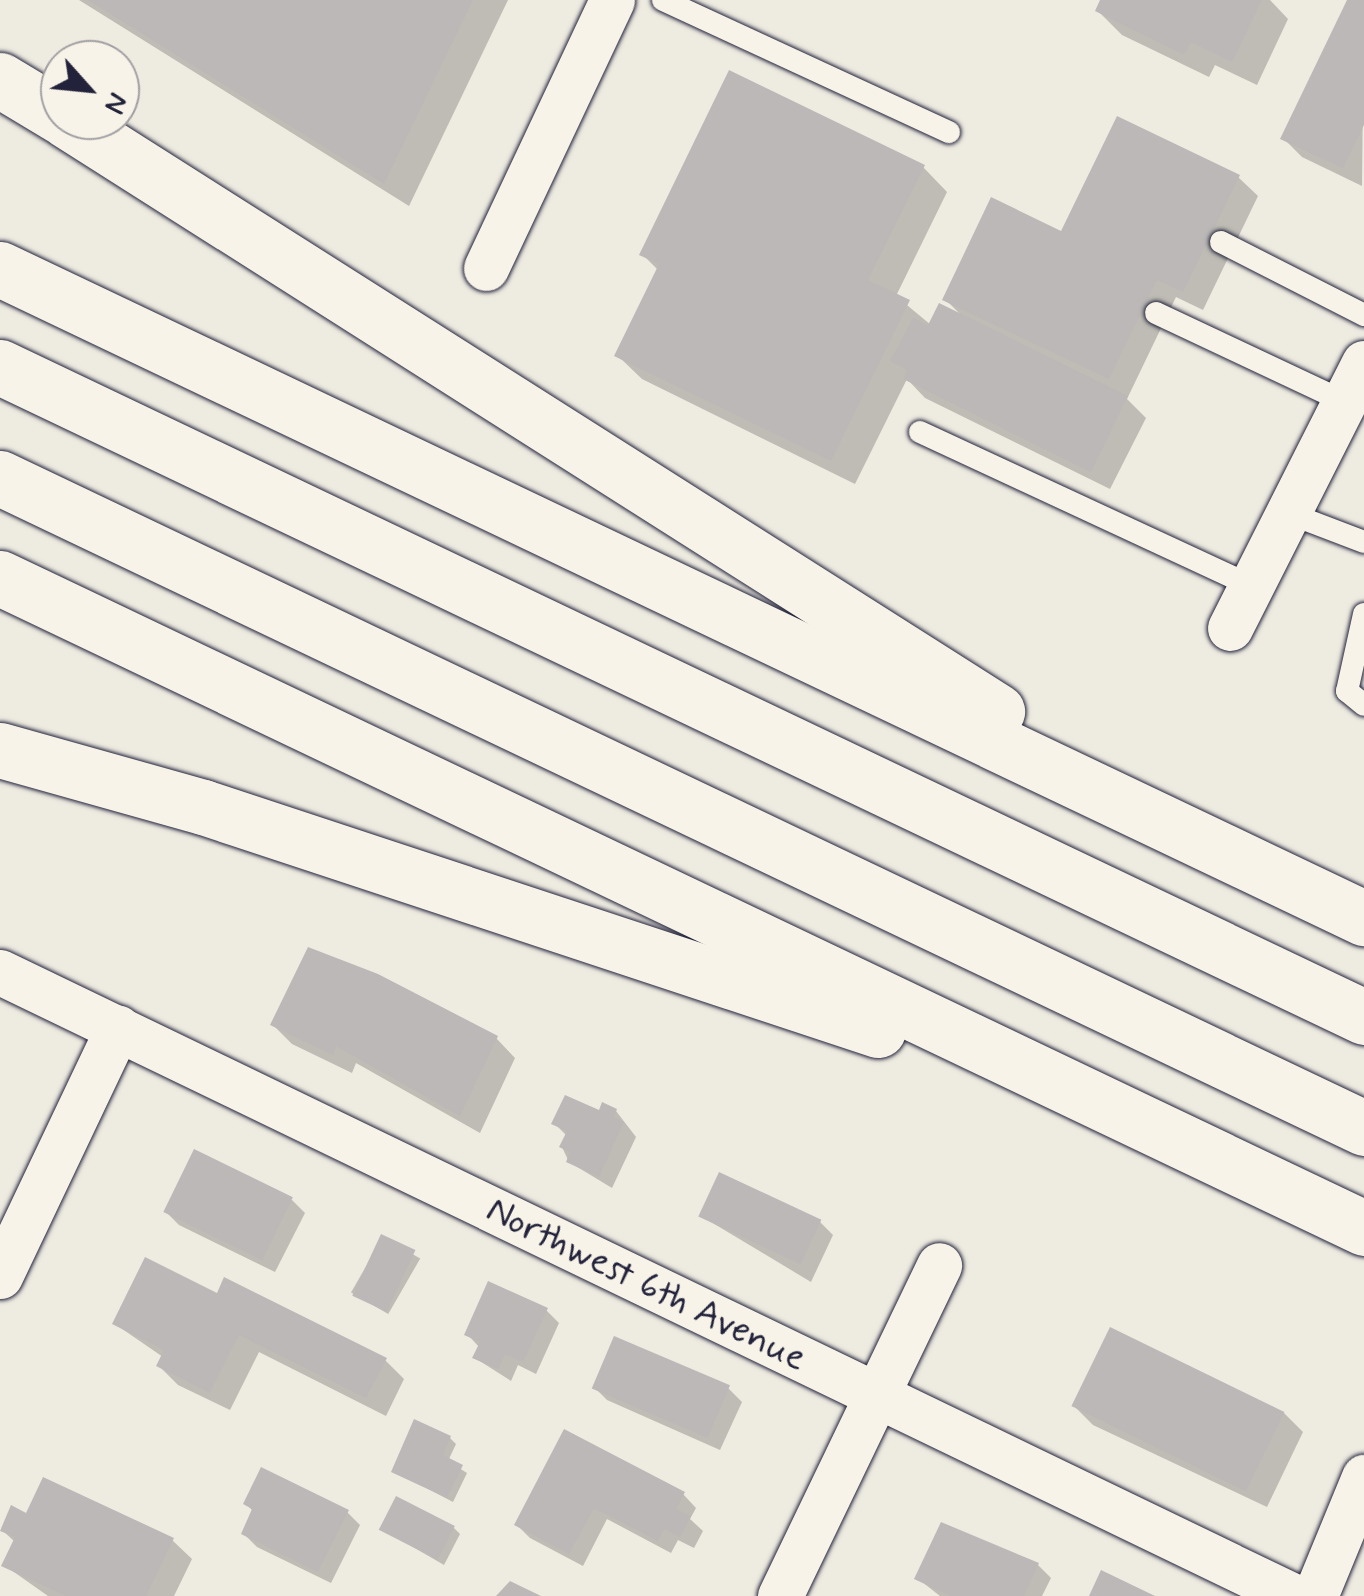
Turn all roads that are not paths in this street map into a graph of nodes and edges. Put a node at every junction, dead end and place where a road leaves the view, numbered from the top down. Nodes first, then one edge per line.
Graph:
1 (612, 0) edge
2 (663, 0) edge
3 (0, 80) edge
4 (40, 104) edge
5 (949, 132) dead end
6 (98, 140) edge
7 (1221, 242) dead end
8 (486, 268) dead end
9 (0, 269) edge
10 (1156, 313) dead end
11 (1364, 315) edge
12 (0, 368) edge
13 (1354, 383) edge
14 (920, 432) dead end
15 (0, 478) edge
16 (1288, 513) junction
17 (1364, 542) edge
18 (0, 578) edge
19 (1252, 586) junction
20 (1364, 614) edge
21 (1230, 628) dead end
22 (1364, 705) edge
23 (0, 750) edge
24 (1225, 852) junction
25 (1364, 918) edge
26 (0, 972) edge
27 (1364, 1017) edge
28 (118, 1028) junction
29 (1094, 1101) junction
30 (1364, 1128) edge
31 (1364, 1228) edge
32 (939, 1265) dead end
33 (0, 1276) edge
34 (877, 1397) junction
35 (1364, 1477) edge
36 (780, 1596) edge
37 (1293, 1596) edge
38 (1314, 1596) edge

1 - 8 street
2 - 5 lane
3 - 4 highway
6 - 24 highway
7 - 11 lane
9 - 24 highway
10 - 13 lane
12 - 27 highway
13 - 16 street
14 - 19 lane
15 - 30 highway
16 - 17 lane
16 - 19 street
18 - 29 highway
19 - 21 street
20 - 22 lane
23 - 29 highway
24 - 25 highway
26 - 28 street, Northwest 6th Avenue
28 - 33 street
28 - 34 street, Northwest 6th Avenue
29 - 31 highway
32 - 34 street
34 - 36 street
34 - 37 street, Northwest 6th Avenue
35 - 38 street

